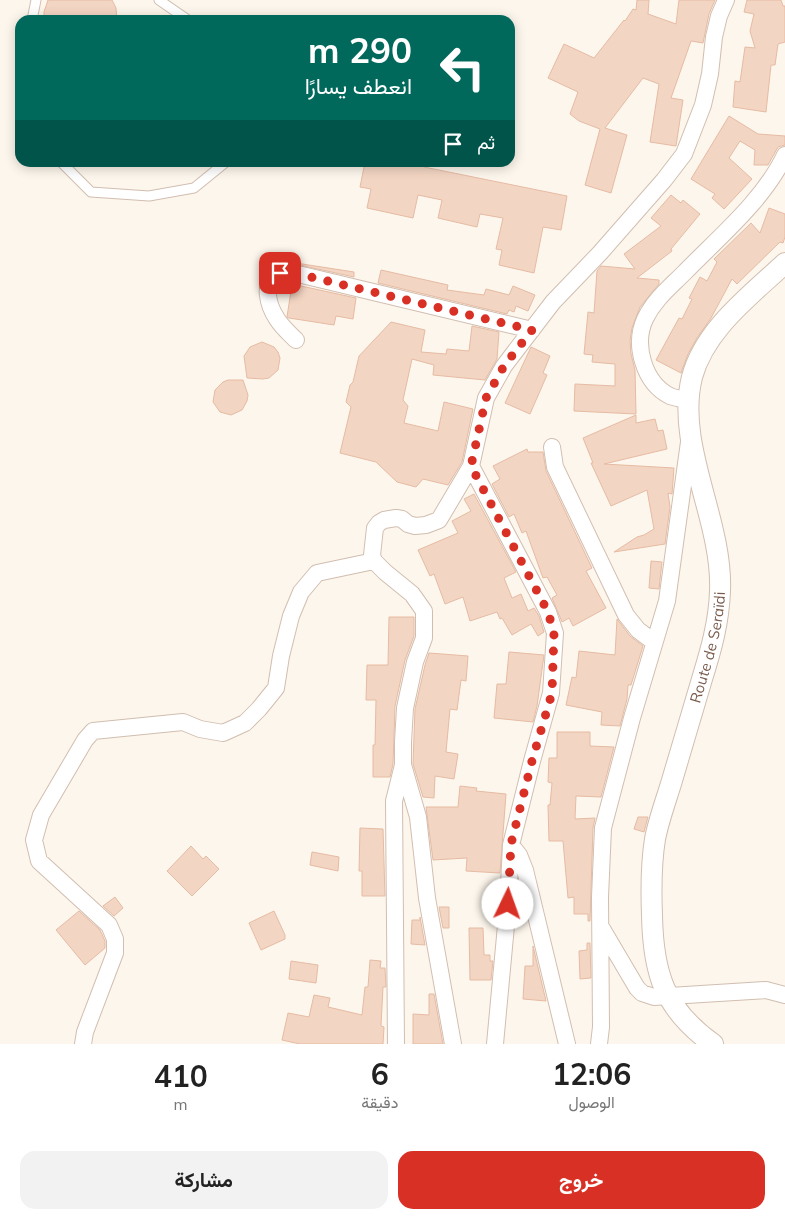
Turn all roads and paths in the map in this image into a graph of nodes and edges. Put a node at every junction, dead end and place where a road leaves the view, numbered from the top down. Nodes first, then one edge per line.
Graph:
1 (36, 0) edge
2 (159, 0) edge
3 (726, 0) edge
4 (33, 15) edge
5 (181, 15) edge
6 (785, 155) edge
7 (66, 167) edge
8 (220, 167) edge
9 (785, 263) edge
10 (532, 330) junction
11 (296, 340) dead end
12 (688, 401) junction
13 (690, 433) junction
14 (552, 447) dead end
15 (471, 466) junction
16 (374, 561) junction
17 (654, 642) junction
18 (404, 765) junction
19 (511, 844) junction
20 (601, 927) junction
21 (785, 995) edge
22 (668, 996) junction
23 (82, 1044) edge
24 (396, 1044) edge
25 (454, 1044) edge
26 (495, 1044) edge
27 (567, 1044) edge
28 (599, 1044) edge
29 (713, 1044) edge

1 - 4 lane
2 - 5 lane
3 - 10 street
6 - 12 street
7 - 8 lane
9 - 12 street, Route de Seraïdi
10 - 11 street
10 - 15 street
12 - 13 street, Route de Seraïdi
13 - 17 street
13 - 22 street, Route de Seraïdi
14 - 17 street
15 - 16 street
15 - 19 street
16 - 18 street
16 - 23 street
17 - 20 street
18 - 24 street
18 - 25 street
19 - 26 street
19 - 27 street
20 - 22 street
20 - 28 street
21 - 22 street
22 - 29 street, Route de Seraïdi

